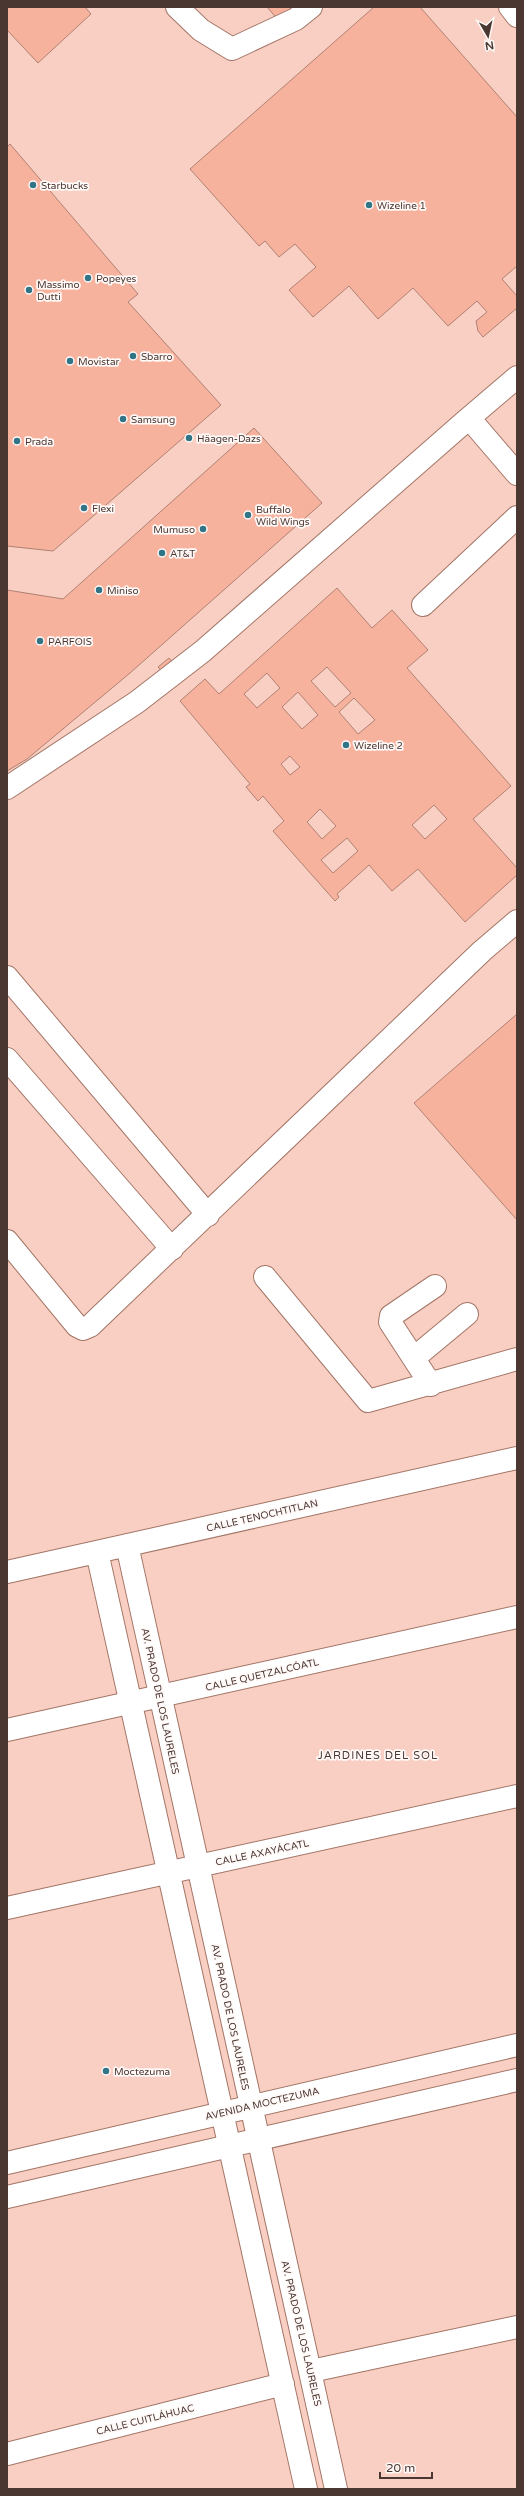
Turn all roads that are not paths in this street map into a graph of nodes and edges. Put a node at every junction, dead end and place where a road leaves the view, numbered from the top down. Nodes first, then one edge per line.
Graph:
1 (177, 7) edge
2 (311, 7) edge
3 (510, 7) edge
4 (517, 16) edge
5 (517, 377) edge
6 (469, 418) junction
7 (517, 474) edge
8 (517, 517) edge
9 (422, 606) dead end
10 (7, 788) edge
11 (517, 922) edge
12 (7, 977) edge
13 (7, 1059) edge
14 (208, 1214) junction
15 (7, 1241) edge
16 (172, 1249) junction
17 (265, 1277) dead end
18 (435, 1286) dead end
19 (467, 1314) dead end
20 (414, 1358) junction
21 (517, 1360) edge
22 (432, 1385) junction
23 (517, 1458) edge
24 (127, 1545) junction
25 (97, 1552) junction
26 (7, 1572) edge
27 (517, 1617) edge
28 (160, 1696) junction
29 (130, 1703) junction
30 (7, 1730) edge
31 (517, 1796) edge
32 (198, 1866) junction
33 (167, 1872) junction
34 (7, 1908) edge
35 (517, 2045) edge
36 (517, 2080) edge
37 (250, 2105) junction
38 (222, 2112) junction
39 (258, 2139) junction
40 (230, 2145) junction
41 (7, 2163) edge
42 (7, 2197) edge
43 (517, 2327) edge
44 (311, 2371) junction
45 (283, 2384) junction
46 (7, 2454) edge
47 (306, 2489) edge
48 (336, 2489) edge

1 - 2 street
3 - 4 street
5 - 6 street
6 - 7 street
6 - 10 street
8 - 9 street
11 - 14 street
12 - 14 street
13 - 16 street
14 - 16 street
15 - 16 street
17 - 22 street
18 - 20 street
19 - 20 street
20 - 22 street
21 - 22 street
23 - 24 street, CALLE TENOCHTITLAN
24 - 25 street, CALLE TENOCHTITLAN
24 - 28 street, AV. PRADO DE LOS LAURELES
25 - 26 street, CALLE TENOCHTITLAN
25 - 29 street
27 - 28 street, CALLE QUETZALCÓATL
28 - 29 street, CALLE QUETZALCÓATL
28 - 32 street, AV. PRADO DE LOS LAURELES
29 - 30 street, CALLE QUETZALCÓATL
29 - 33 street
31 - 32 street, CALLE AXAYÁCATL
32 - 33 street, CALLE AXAYÁCATL
32 - 37 street, AV. PRADO DE LOS LAURELES
33 - 34 street, CALLE AXAYÁCATL
33 - 38 street
35 - 37 street, AVENIDA MOCTEZUMA
36 - 39 street
37 - 38 street, AVENIDA MOCTEZUMA
37 - 39 street, AV. PRADO DE LOS LAURELES
38 - 40 street
38 - 41 street, AVENIDA MOCTEZUMA
39 - 40 street
39 - 44 street, AV. PRADO DE LOS LAURELES
40 - 42 street
40 - 45 street
43 - 44 street
44 - 48 street, AV. PRADO DE LOS LAURELES
45 - 46 street, CALLE CUITLÁHUAC
45 - 47 street

